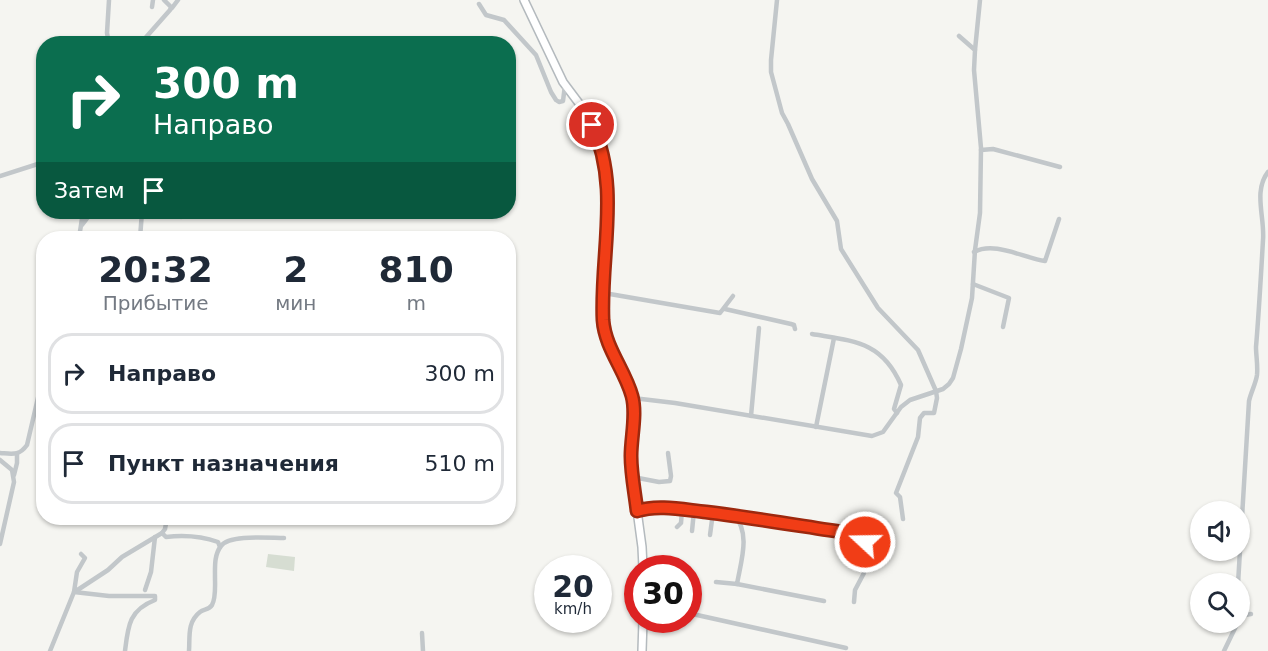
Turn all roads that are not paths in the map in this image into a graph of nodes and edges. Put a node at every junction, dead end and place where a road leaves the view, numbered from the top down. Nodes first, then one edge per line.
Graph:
1 (109, 0) edge
2 (153, 0) edge
3 (164, 0) edge
4 (178, 0) edge
5 (524, 0) edge
6 (777, 0) edge
7 (980, 0) edge
8 (479, 4) dead end
9 (152, 7) dead end
10 (170, 10) junction
11 (108, 36) edge
12 (147, 36) edge
13 (959, 36) dead end
14 (975, 50) junction
15 (565, 85) junction
16 (981, 150) junction
17 (36, 165) edge
18 (1060, 167) dead end
19 (1268, 172) edge
20 (0, 176) edge
21 (82, 219) edge
22 (87, 219) edge
23 (1059, 219) dead end
24 (82, 225) junction
25 (81, 231) edge
26 (974, 252) junction
27 (973, 284) junction
28 (604, 293) junction
29 (733, 296) dead end
30 (725, 309) junction
31 (1003, 327) dead end
32 (759, 328) dead end
33 (795, 329) dead end
34 (812, 334) dead end
35 (834, 338) junction
36 (936, 391) junction
37 (633, 398) junction
38 (36, 406) edge
39 (897, 413) junction
40 (751, 416) junction
41 (816, 427) junction
42 (0, 453) edge
43 (668, 453) dead end
44 (17, 454) junction
45 (1, 461) edge
46 (633, 477) junction
47 (13, 478) junction
48 (682, 510) junction
49 (637, 511) junction
50 (694, 511) junction
51 (710, 513) junction
52 (734, 515) junction
53 (903, 519) dead end
54 (166, 525) edge
55 (676, 527) dead end
56 (692, 531) dead end
57 (162, 533) junction
58 (710, 535) dead end
59 (155, 537) junction
60 (284, 538) dead end
61 (0, 544) edge
62 (220, 547) junction
63 (81, 554) dead end
64 (642, 555) edge
65 (1239, 573) edge
66 (716, 582) dead end
67 (737, 584) junction
68 (145, 590) dead end
69 (74, 592) junction
70 (824, 601) dead end
71 (854, 602) dead end
72 (702, 616) edge
73 (422, 633) dead end
74 (643, 633) edge
75 (1233, 633) edge
76 (846, 648) dead end
77 (50, 651) edge
78 (125, 651) edge
79 (189, 651) edge
80 (423, 651) edge
81 (642, 651) edge
82 (1224, 651) edge

1 - 11 street
2 - 9 street
3 - 10 street
4 - 10 street
5 - 15 street
6 - 36 street
7 - 14 street
8 - 15 street
10 - 12 street
13 - 14 street
14 - 16 street
15 - 28 street
16 - 18 street
16 - 26 street
17 - 20 street
19 - 65 street
21 - 24 street
22 - 24 street
23 - 26 street
24 - 25 street
26 - 27 street
27 - 31 street
27 - 36 street
28 - 30 street
28 - 37 street
29 - 30 street
30 - 33 street
32 - 40 street
34 - 35 street
35 - 39 street
35 - 41 street
36 - 39 street
36 - 53 street
37 - 40 street
37 - 46 street
38 - 44 street
39 - 41 street
40 - 41 street
42 - 44 street
43 - 46 street
44 - 47 street
45 - 47 street
46 - 49 street
47 - 61 street
48 - 49 street
48 - 50 street
48 - 55 street
49 - 64 street
50 - 51 street
50 - 56 street
51 - 52 street
51 - 58 street
52 - 67 street
52 - 71 street
54 - 57 street
57 - 59 street
57 - 62 street
59 - 68 street
59 - 69 street
60 - 62 street
62 - 79 street
63 - 69 street
66 - 67 street
67 - 70 street
69 - 77 street
69 - 78 street
72 - 76 street
73 - 80 street
74 - 81 street
75 - 82 street

